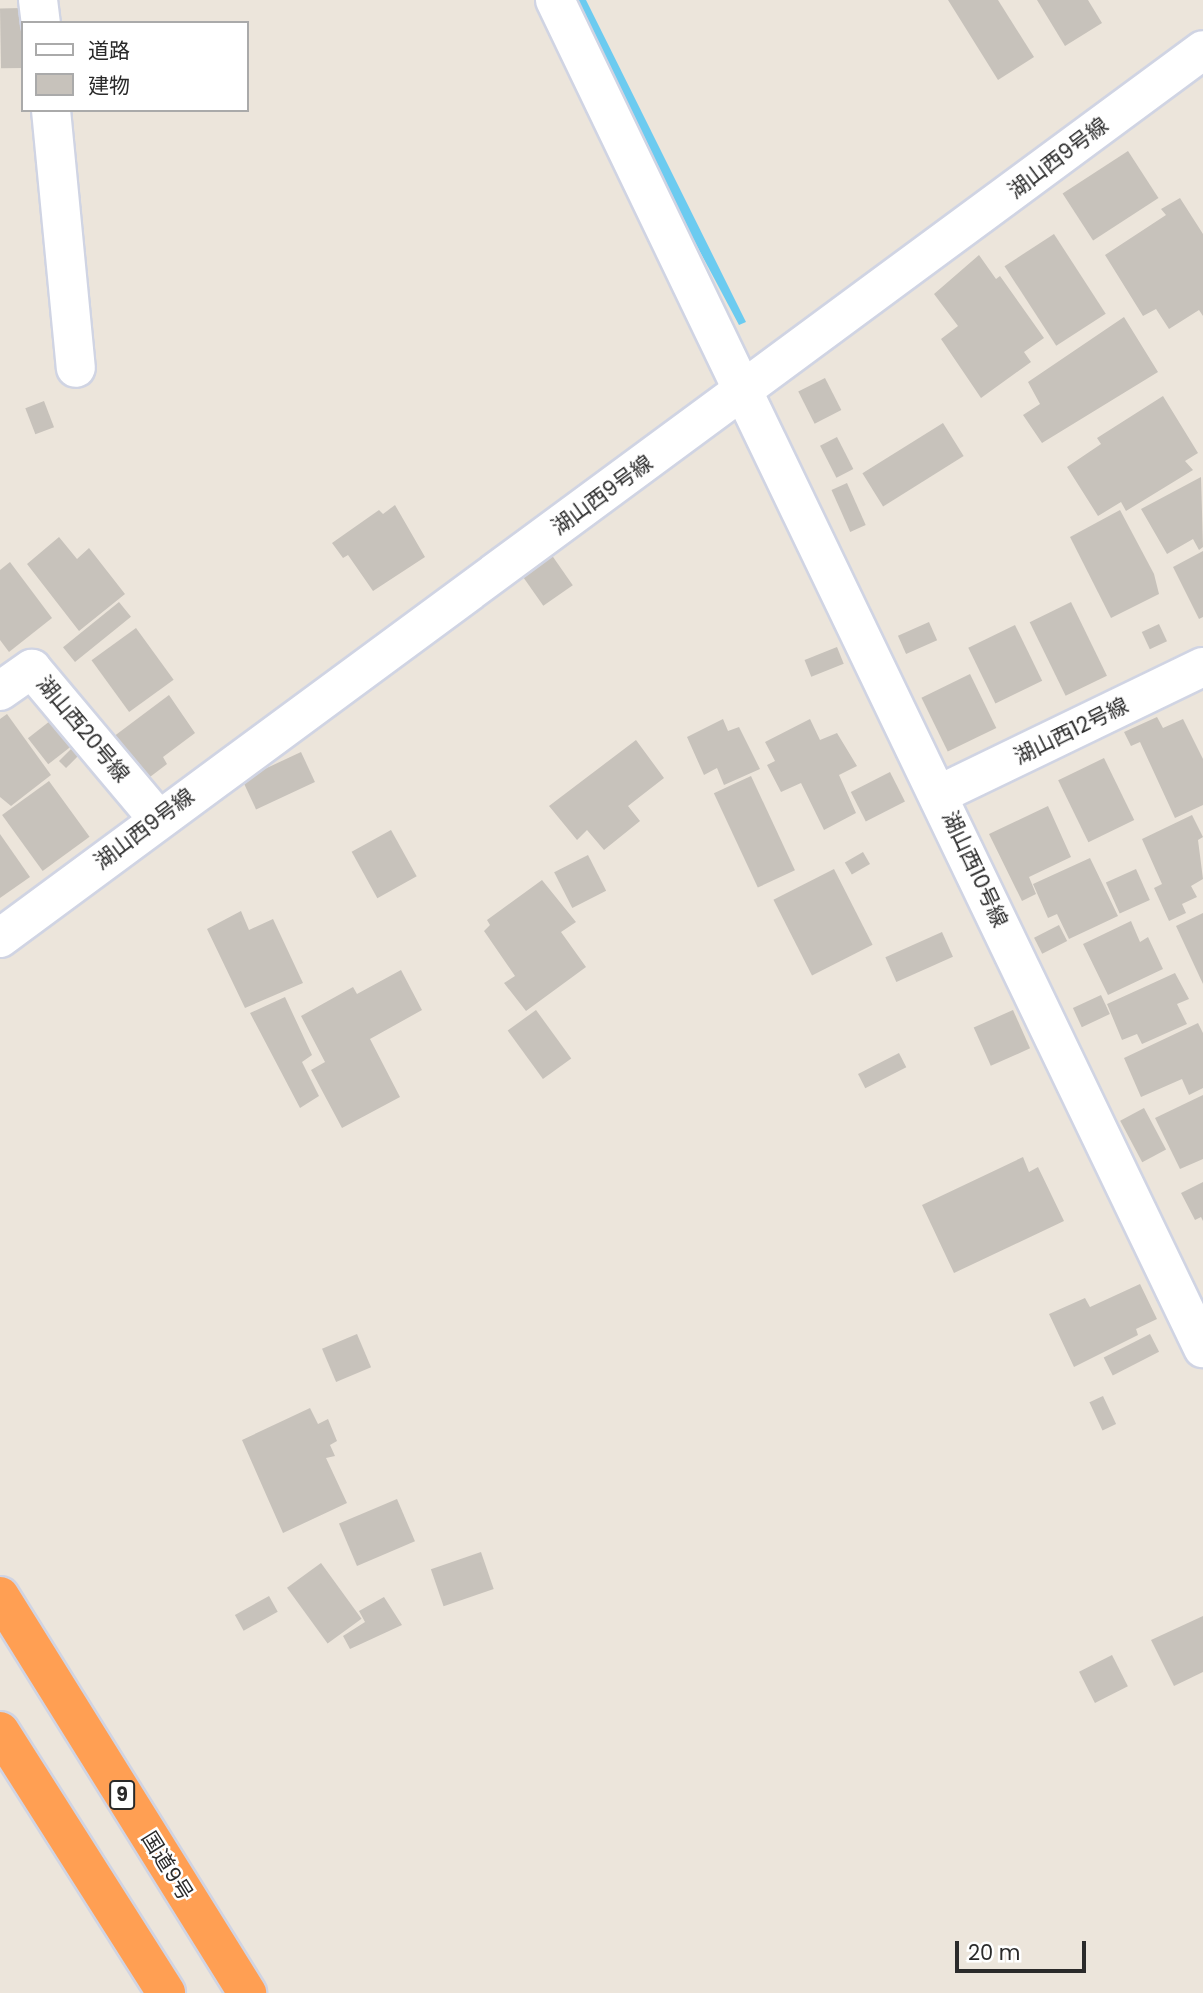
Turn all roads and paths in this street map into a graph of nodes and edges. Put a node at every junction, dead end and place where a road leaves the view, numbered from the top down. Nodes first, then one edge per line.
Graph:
1 (38, 0) edge
2 (555, 0) edge
3 (41, 21) edge
4 (1203, 50) edge
5 (51, 112) edge
6 (76, 368) dead end
7 (743, 391) junction
8 (1203, 667) edge
9 (0, 691) edge
10 (940, 794) junction
11 (158, 819) junction
12 (0, 938) edge
13 (1203, 1348) edge
14 (0, 1596) edge
15 (0, 1731) edge
16 (166, 1993) edge
17 (247, 1993) edge

1 - 3 street
2 - 7 street, 湖山西10号線
4 - 7 street, 湖山西9号線
5 - 6 street
7 - 10 street, 湖山西10号線
7 - 11 street, 湖山西9号線
8 - 10 street, 湖山西12号線
9 - 11 street, 湖山西20号線
10 - 13 street, 湖山西10号線
11 - 12 street, 湖山西9号線
14 - 17 highway, 国道9号 / 9
15 - 16 highway

